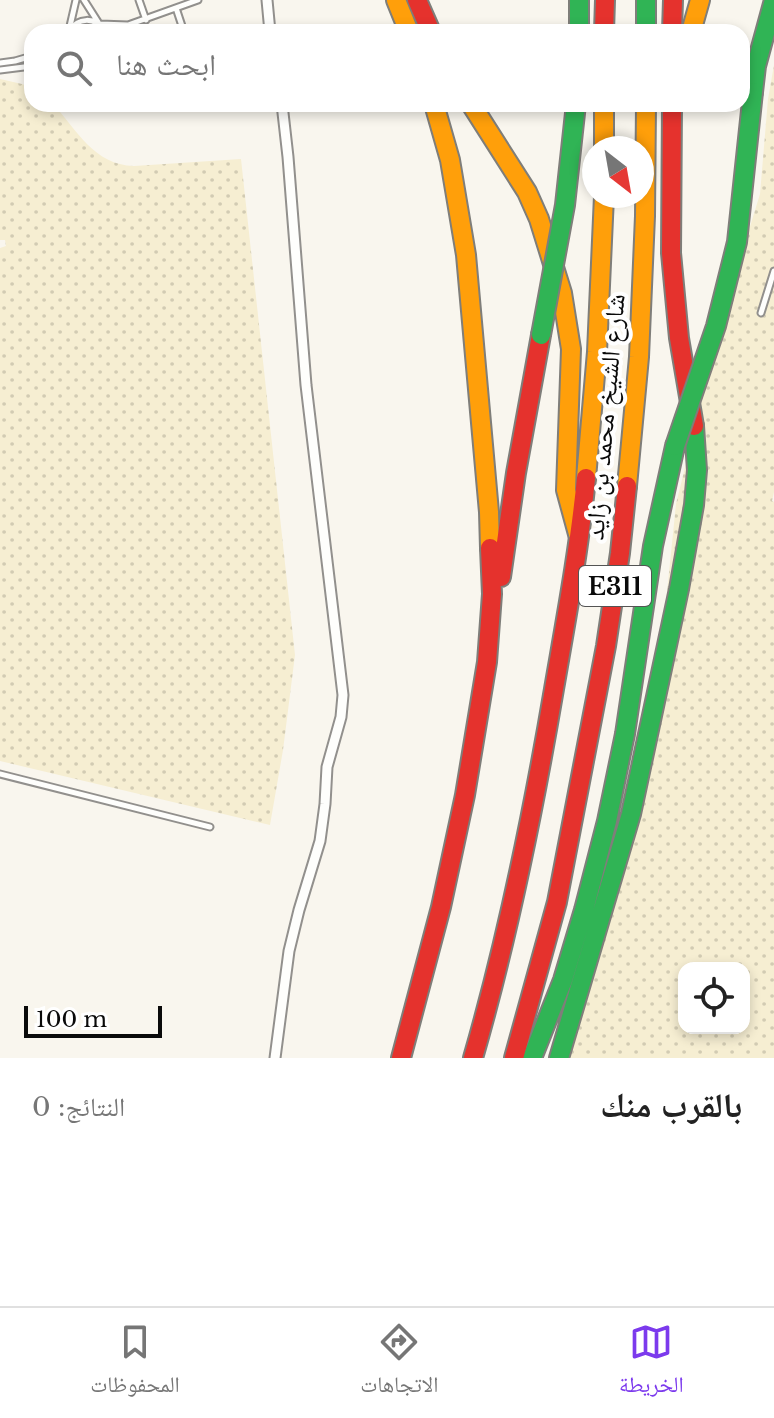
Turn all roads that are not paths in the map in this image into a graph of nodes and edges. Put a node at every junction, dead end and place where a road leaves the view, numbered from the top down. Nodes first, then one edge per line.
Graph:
1 (76, 0) edge
2 (84, 0) edge
3 (139, 0) edge
4 (198, 0) edge
5 (267, 0) edge
6 (396, 0) edge
7 (417, 0) edge
8 (579, 0) edge
9 (605, 0) edge
10 (646, 0) edge
11 (673, 0) edge
12 (700, 0) edge
13 (774, 0) edge
14 (176, 8) junction
15 (146, 20) junction
16 (70, 24) edge
17 (74, 24) edge
18 (99, 24) joint
19 (129, 24) edge
20 (139, 24) edge
21 (181, 24) edge
22 (269, 24) edge
23 (406, 24) edge
24 (428, 24) edge
25 (580, 24) edge
26 (604, 24) edge
27 (646, 24) edge
28 (672, 24) edge
29 (693, 24) edge
30 (24, 58) edge
31 (0, 63) edge
32 (24, 67) edge
33 (0, 70) edge
34 (283, 112) edge
35 (436, 112) edge
36 (476, 112) edge
37 (575, 112) edge
38 (604, 112) edge
39 (646, 112) edge
40 (672, 112) edge
41 (680, 112) edge
42 (604, 136) edge
43 (672, 172) junction
44 (603, 208) edge
45 (774, 271) edge
46 (761, 313) dead end
47 (580, 540) junction
48 (490, 635) junction
49 (0, 774) edge
50 (210, 827) dead end
51 (275, 1058) edge
52 (401, 1058) edge
53 (473, 1058) edge
54 (514, 1058) edge
55 (532, 1058) edge
56 (559, 1058) edge

1 - 16 lane
2 - 18 lane
3 - 15 lane
4 - 14 lane
5 - 22 street
6 - 23 highway
7 - 24 highway
8 - 25 highway
9 - 26 highway
10 - 27 highway
11 - 28 highway
12 - 29 highway
13 - 55 highway, bridge
14 - 15 lane
14 - 21 lane
15 - 19 lane
15 - 20 lane
17 - 18 lane
30 - 31 lane
32 - 33 lane
34 - 51 street
35 - 48 highway
36 - 47 highway
37 - 48 highway, bridge
38 - 42 highway
39 - 54 highway, شارع الشيخ محمد بن زايد / E311
40 - 43 highway
41 - 43 highway
43 - 56 highway
44 - 47 highway, شارع الشيخ محمد بن زايد / E311
45 - 46 lane
47 - 53 highway, شارع الشيخ محمد بن زايد / E311
48 - 52 highway
49 - 50 lane

